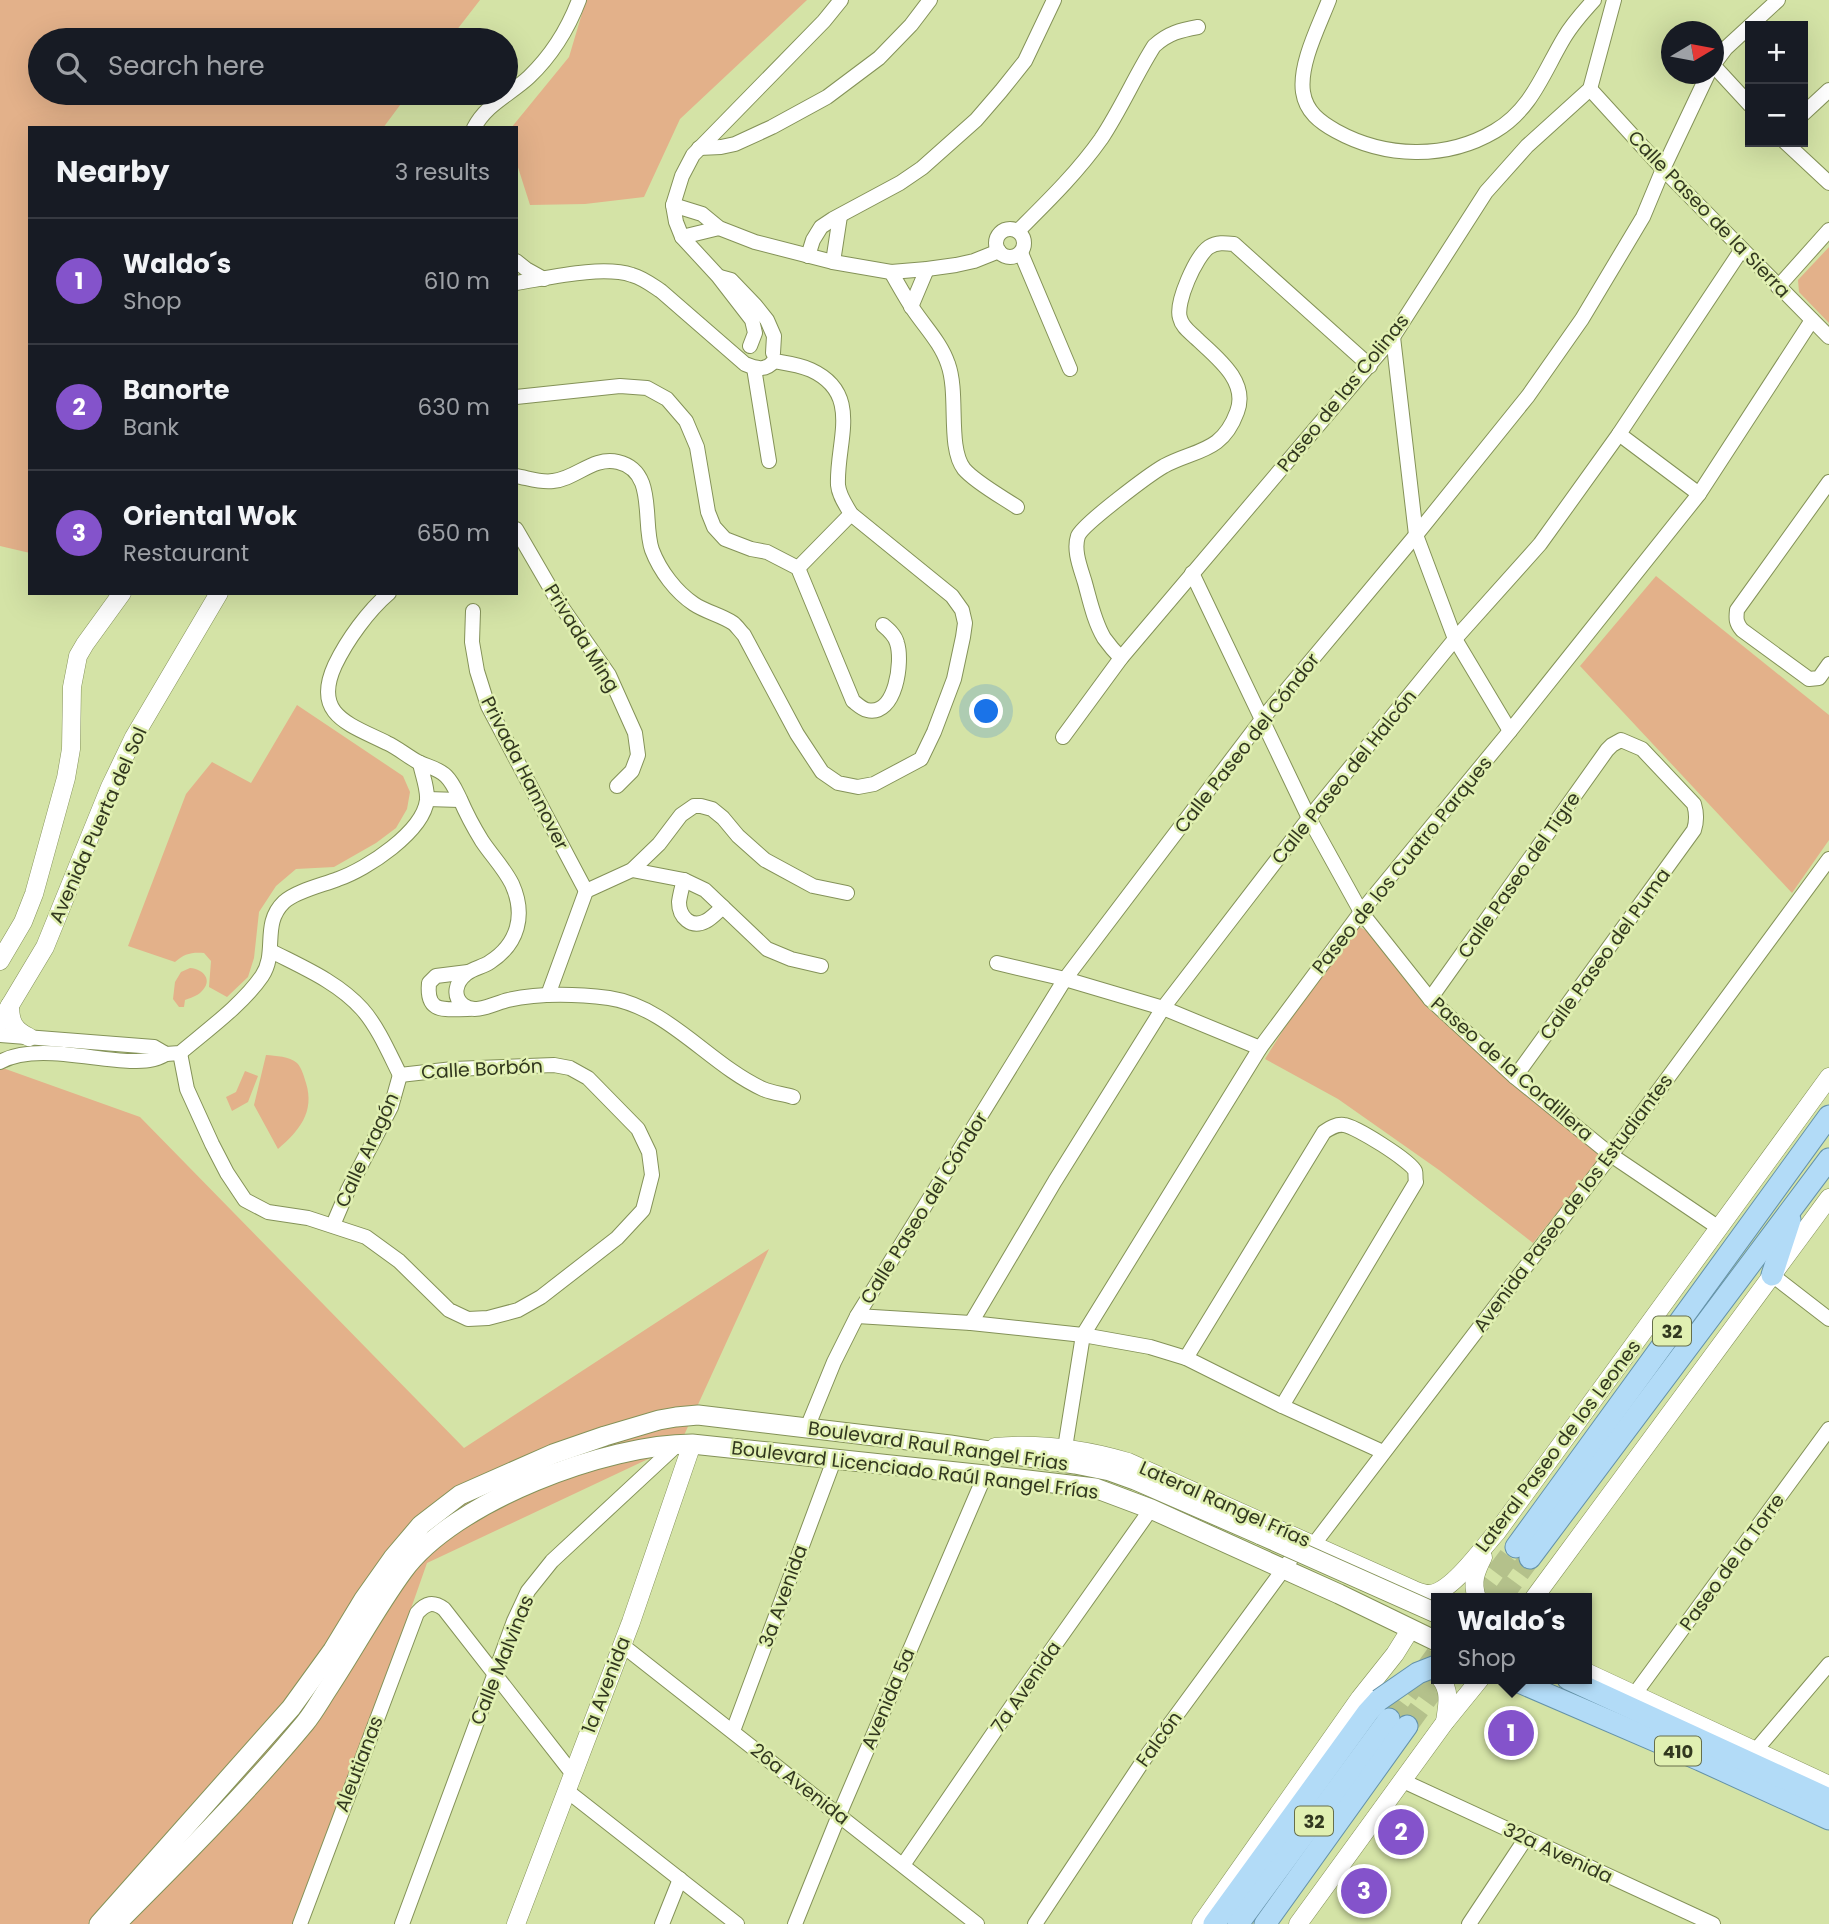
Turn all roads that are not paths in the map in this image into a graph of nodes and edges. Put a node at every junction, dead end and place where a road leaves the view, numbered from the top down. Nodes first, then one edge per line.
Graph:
1 (579, 0) edge
2 (841, 0) edge
3 (930, 0) edge
4 (1054, 0) edge
5 (1329, 0) edge
6 (1594, 0) edge
7 (1614, 0) edge
8 (1779, 0) edge
9 (1198, 27) dead end
10 (1724, 51) edge
11 (1724, 77) edge
12 (1703, 84) edge
13 (518, 85) edge
14 (1590, 89) junction
15 (1829, 90) edge
16 (1745, 100) edge
17 (492, 105) edge
18 (1808, 109) edge
19 (720, 125) junction
20 (475, 126) edge
21 (749, 137) junction
22 (1790, 147) edge
23 (699, 148) junction
24 (1663, 169) junction
25 (1829, 183) edge
26 (673, 205) junction
27 (840, 216) junction
28 (719, 228) junction
29 (1829, 230) edge
30 (1018, 232) junction
31 (682, 237) junction
32 (1742, 249) junction
33 (999, 251) junction
34 (1021, 253) junction
35 (808, 256) junction
36 (833, 262) junction
37 (518, 263) edge
38 (927, 270) junction
39 (891, 272) junction
40 (719, 276) junction
41 (544, 279) junction
42 (518, 283) edge
43 (1778, 287) junction
44 (911, 307) junction
45 (1812, 320) junction
46 (1829, 337) edge
47 (1393, 338) junction
48 (726, 346) junction
49 (750, 346) junction
50 (774, 357) junction
51 (1370, 366) junction
52 (754, 368) junction
53 (1070, 369) dead end
54 (518, 397) edge
55 (1619, 435) junction
56 (769, 461) dead end
57 (518, 476) edge
58 (1829, 482) edge
59 (1699, 494) junction
60 (1017, 507) dead end
61 (851, 514) junction
62 (518, 533) edge
63 (1416, 536) junction
64 (797, 568) junction
65 (1192, 573) junction
66 (121, 595) edge
67 (218, 595) edge
68 (387, 595) edge
69 (473, 611) dead end
70 (883, 625) dead end
71 (1455, 639) junction
72 (1121, 658) junction
73 (1829, 664) edge
74 (1263, 718) junction
75 (1510, 731) junction
76 (1063, 737) dead end
77 (1607, 750) joint
78 (420, 763) junction
79 (617, 786) dead end
80 (427, 799) junction
81 (460, 800) junction
82 (1309, 818) junction
83 (1829, 859) edge
84 (632, 870) junction
85 (684, 880) junction
86 (586, 891) junction
87 (847, 893) dead end
88 (34, 894) junction
89 (62, 906) junction
90 (723, 907) junction
91 (1361, 912) junction
92 (271, 951) junction
93 (0, 961) edge
94 (997, 963) dead end
95 (821, 966) dead end
96 (468, 972) junction
97 (1065, 979) junction
98 (548, 995) junction
99 (1430, 999) junction
100 (10, 1005) junction
101 (1163, 1008) junction
102 (468, 1009) junction
103 (0, 1022) edge
104 (0, 1035) edge
105 (29, 1037) junction
106 (1260, 1048) junction
107 (173, 1054) junction
108 (0, 1062) edge
109 (400, 1075) junction
110 (1516, 1077) junction
111 (1829, 1077) edge
112 (793, 1097) dead end
113 (1829, 1116) edge
114 (1611, 1155) junction
115 (1829, 1159) edge
116 (1829, 1198) edge
117 (1795, 1203) junction
118 (333, 1225) junction
119 (1719, 1228) junction
120 (1772, 1275) junction
121 (857, 1316) junction
122 (1829, 1319) edge
123 (971, 1322) junction
124 (1083, 1335) junction
125 (1186, 1358) junction
126 (1282, 1406) junction
127 (807, 1428) junction
128 (1829, 1429) edge
129 (685, 1444) junction
130 (1065, 1448) junction
131 (978, 1449) junction
132 (1383, 1452) junction
133 (834, 1460) junction
134 (985, 1475) junction
135 (1151, 1509) junction
136 (1497, 1532) junction
137 (1314, 1544) junction
138 (1349, 1559) junction
139 (1287, 1564) junction
140 (1458, 1576) joint
141 (1434, 1593) edge
142 (1475, 1593) edge
143 (1538, 1593) edge
144 (1339, 1594) junction
145 (1431, 1594) edge
146 (1431, 1611) edge
147 (1426, 1635) edge
148 (622, 1644) junction
149 (1829, 1664) edge
150 (1431, 1668) edge
151 (1431, 1671) edge
152 (495, 1673) junction
153 (1592, 1675) edge
154 (1445, 1684) edge
155 (1476, 1684) edge
156 (1526, 1684) edge
157 (1579, 1684) edge
158 (1634, 1695) junction
159 (1384, 1711) junction
160 (1445, 1722) junction
161 (733, 1731) junction
162 (1755, 1751) junction
163 (1403, 1781) junction
164 (569, 1782) junction
165 (1829, 1785) edge
166 (1829, 1799) edge
167 (839, 1815) junction
168 (1829, 1819) edge
169 (1527, 1838) junction
170 (903, 1866) junction
171 (680, 1879) junction
172 (99, 1924) edge
173 (116, 1924) edge
174 (300, 1924) edge
175 (402, 1924) edge
176 (516, 1924) edge
177 (662, 1924) edge
178 (737, 1924) edge
179 (795, 1924) edge
180 (977, 1924) edge
181 (1035, 1924) edge
182 (1201, 1924) edge
183 (1214, 1924) edge
184 (1238, 1924) edge
185 (1265, 1924) edge
186 (1298, 1924) edge
187 (1469, 1924) edge
188 (1713, 1924) edge

1 - 13 street
2 - 19 street
3 - 21 street
4 - 27 street
5 - 6 street
7 - 14 street
8 - 10 street
9 - 30 street
11 - 16 street
12 - 24 street, Calle Paseo del Cóndor
14 - 24 street, Calle Paseo de la Sierra
14 - 47 street, Paseo de las Colinas
15 - 18 street
17 - 20 street
19 - 21 street
19 - 23 street
21 - 23 street
22 - 25 street
23 - 26 street
24 - 32 street, Calle Paseo de la Sierra
24 - 63 street, Calle Paseo del Cóndor
26 - 28 street
26 - 31 street
27 - 35 street
27 - 36 street
28 - 31 street
28 - 35 street
29 - 43 street
30 - 33 street
30 - 34 street
31 - 40 street
32 - 43 street, Calle Paseo de la Sierra
32 - 55 street, Calle Paseo del Halcón
33 - 34 street
33 - 38 street
34 - 53 street
35 - 36 street
36 - 39 street
37 - 41 street
38 - 39 street
38 - 44 street
39 - 44 street
40 - 49 street
40 - 50 street
41 - 42 street
41 - 48 street
43 - 45 street, Calle Paseo de la Sierra
44 - 60 street
45 - 46 street, Calle Paseo de la Sierra
45 - 59 street, Paseo de los Cuatro Parques
47 - 51 street, Paseo de las Colinas
47 - 63 street
48 - 49 street
48 - 52 street
49 - 50 street
50 - 52 street
50 - 61 street
51 - 65 street, Paseo de las Colinas
51 - 72 street
52 - 56 street
54 - 64 street
55 - 59 street
55 - 71 street, Calle Paseo del Halcón
57 - 61 street
58 - 73 street
59 - 75 street, Paseo de los Cuatro Parques
61 - 64 street
62 - 79 street, Privada Ming
63 - 71 street
63 - 74 street, Calle Paseo del Cóndor
64 - 70 street
65 - 72 street, Paseo de las Colinas
65 - 74 street, Paseo de la Cordillera
66 - 88 street, Avenida Puerta del Sol
67 - 89 street, Avenida Puerta del Sol
68 - 78 street
69 - 86 street, Privada Hannover
71 - 75 street
71 - 82 street, Calle Paseo del Halcón
72 - 76 street, Paseo de las Colinas
74 - 82 street, Paseo de la Cordillera
74 - 97 street, Calle Paseo del Cóndor
75 - 91 street, Paseo de los Cuatro Parques
77 - 99 street, Calle Paseo del Tigre
77 - 110 street, Calle Paseo del Puma
78 - 80 street
78 - 81 street
80 - 81 street
80 - 92 street
81 - 96 street
82 - 91 street, Paseo de la Cordillera
82 - 101 street, Calle Paseo del Halcón
83 - 114 street, Avenida Paseo de los Estudiantes
84 - 85 street
84 - 86 street
84 - 87 street
85 - 90 street
85 - 90 street
86 - 98 street
88 - 89 street
88 - 93 street, Avenida Puerta del Sol
89 - 100 street, Avenida Puerta del Sol
90 - 95 street
91 - 99 street, Paseo de la Cordillera
91 - 106 street, Paseo de los Cuatro Parques
92 - 107 street
92 - 109 street, Calle Borbón
94 - 97 street
96 - 102 street
96 - 102 street
97 - 101 street
97 - 121 street, Calle Paseo del Cóndor
98 - 102 street
98 - 112 street
99 - 110 street, Paseo de la Cordillera
100 - 103 street, Avenida Puerta del Sol
100 - 105 street
101 - 106 street
101 - 123 street, Calle Paseo del Halcón
104 - 105 street
105 - 107 street
106 - 124 street, Paseo de los Cuatro Parques
107 - 108 street
107 - 118 street, Calle Borbón
109 - 118 street, Calle Aragón
109 - 118 street, Calle Borbón
110 - 114 street, Paseo de la Cordillera
111 - 119 street, Lateral Paseo de los Leones
113 - 117 main road, 32
114 - 119 street, Paseo de la Cordillera
114 - 132 street, Avenida Paseo de los Estudiantes
115 - 117 main road, 32
116 - 120 street
117 - 120 main road
119 - 136 street, Lateral Paseo de los Leones
120 - 122 street
120 - 143 street
121 - 123 street
121 - 127 street, Calle Paseo del Cóndor
123 - 124 street
124 - 125 street
124 - 130 street, Paseo de los Cuatro Parques
125 - 126 street
125 - 126 street
126 - 132 street
127 - 131 main road, Boulevard Raul Rangel Frias
127 - 172 main road, Boulevard Raul Rangel Frias
128 - 158 street, Paseo de la Torre
129 - 133 main road, Boulevard Licenciado Raúl Rangel Frías
129 - 148 street, 1a Avenida
129 - 152 street, Calle Malvinas
129 - 173 main road, Boulevard Licenciado Raúl Rangel Frías
130 - 131 street, Lateral Rangel Frías
130 - 137 street, Lateral Rangel Frías
131 - 146 main road, Boulevard Raul Rangel Frias, bridge
132 - 137 street, Avenida Paseo de los Estudiantes
133 - 134 main road, Boulevard Licenciado Raúl Rangel Frías
133 - 161 street, 3a Avenida
134 - 135 main road, Boulevard Licenciado Raúl Rangel Frías
134 - 167 street, Avenida 5a
135 - 139 main road, Boulevard Licenciado Raúl Rangel Frías
135 - 170 street, 7a Avenida
136 - 140 street, Lateral Paseo de los Leones
136 - 142 street
137 - 138 street, Lateral Rangel Frías
137 - 139 main road
138 - 144 main road
138 - 145 street, Lateral Rangel Frías
139 - 144 main road
139 - 181 street, Falcón
140 - 141 street, Lateral Rangel Frías
144 - 147 main road
147 - 159 street
148 - 161 street, 26a Avenida
148 - 164 street, 1a Avenida
149 - 162 street
150 - 159 main road, bridge
151 - 159 street
152 - 164 street
152 - 174 street, Aleutianas
152 - 175 street, Calle Malvinas
153 - 158 street
154 - 160 street
155 - 160 street
156 - 168 main road, 410
157 - 166 main road, 410
158 - 162 street
159 - 182 street
159 - 183 main road
159 - 184 main road, 32
159 - 185 main road, 32
160 - 163 street
161 - 167 street, 26a Avenida
162 - 165 street
163 - 169 street, 32a Avenida
163 - 186 street
164 - 171 street
164 - 176 street, 1a Avenida
167 - 170 street, 26a Avenida
167 - 179 street, Avenida 5a
169 - 187 street
169 - 188 street, 32a Avenida
170 - 180 street, 26a Avenida
171 - 177 street
171 - 178 street

